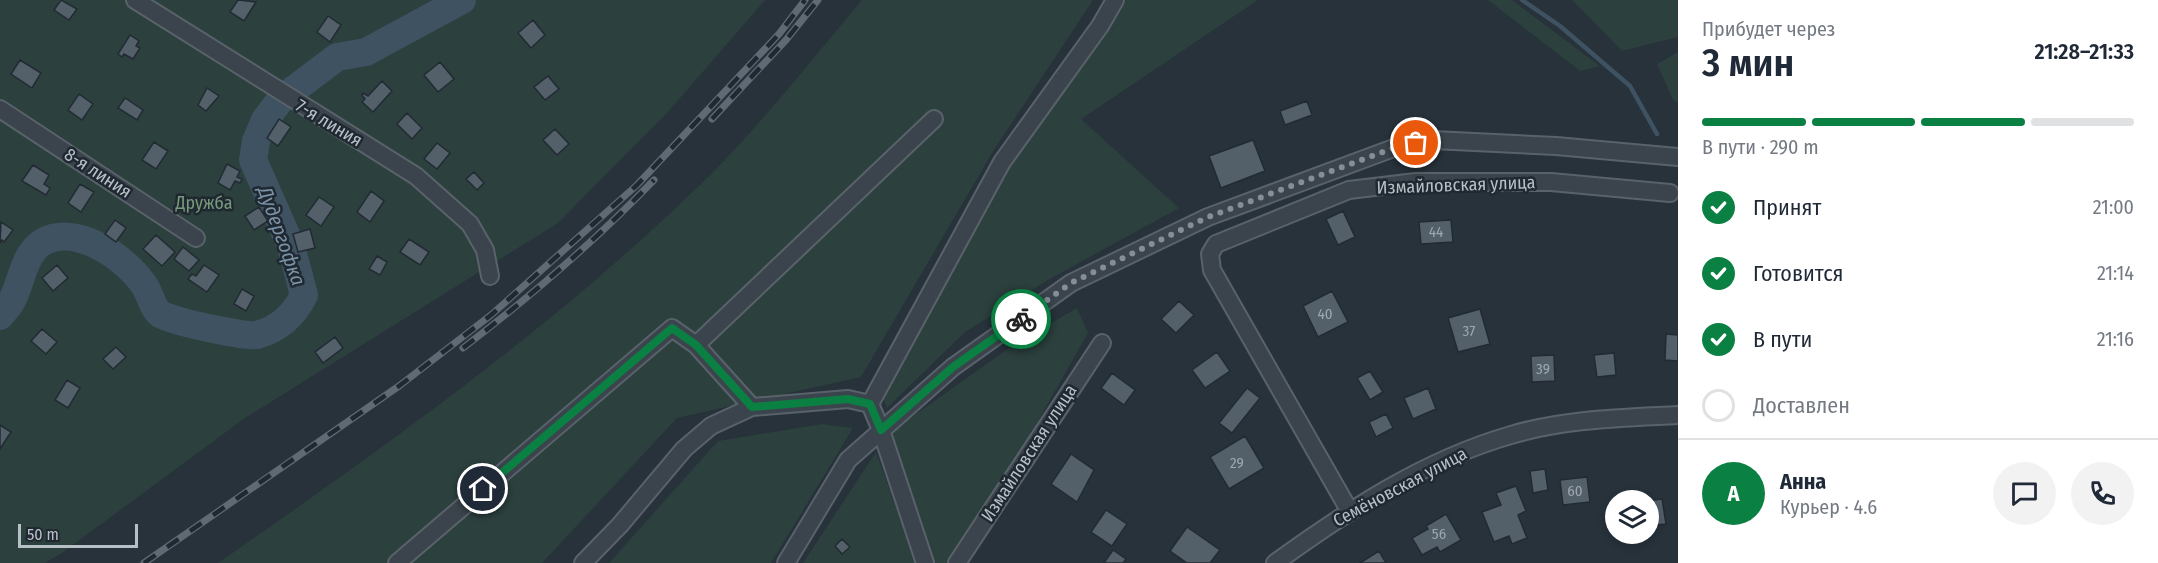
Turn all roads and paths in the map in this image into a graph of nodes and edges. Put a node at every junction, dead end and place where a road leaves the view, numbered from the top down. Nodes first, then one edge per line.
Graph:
1 (135, 0) edge
2 (1115, 0) edge
3 (0, 109) edge
4 (934, 119) dead end
5 (1678, 157) edge
6 (1670, 193) dead end
7 (196, 238) dead end
8 (490, 276) dead end
9 (1102, 343) dead end
10 (696, 345) junction
11 (870, 404) junction
12 (752, 407) junction
13 (1678, 415) edge
14 (881, 430) junction
15 (1349, 510) junction
16 (397, 563) edge
17 (583, 563) edge
18 (786, 563) edge
19 (925, 563) edge
20 (957, 563) edge
21 (1275, 563) edge

1 - 8 street, 7-я линия
2 - 11 street
3 - 7 street, 8-я линия
4 - 10 street
5 - 14 street
6 - 15 street, Измайловская улица
9 - 20 street, Измайловская улица
10 - 12 street
10 - 16 street
11 - 12 street
11 - 14 street
12 - 17 street
13 - 15 street, Семёновская улица
14 - 18 street
14 - 19 street
15 - 21 street, Семёновская улица

